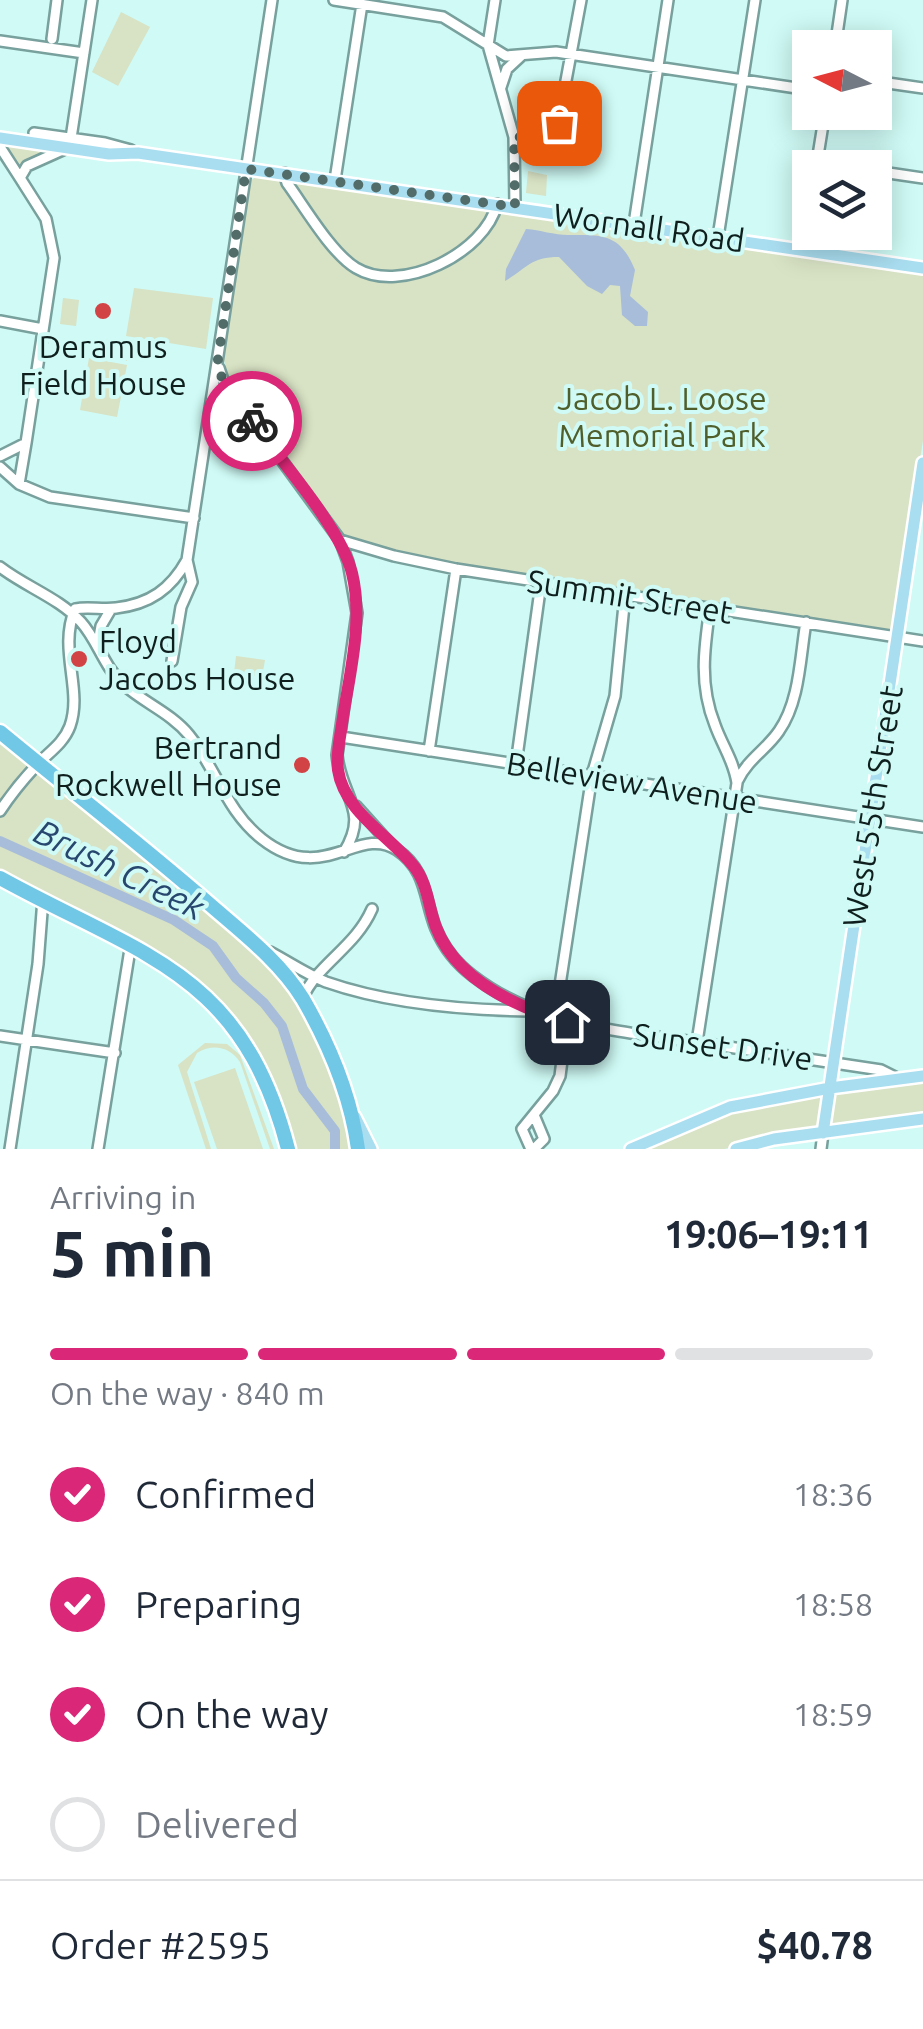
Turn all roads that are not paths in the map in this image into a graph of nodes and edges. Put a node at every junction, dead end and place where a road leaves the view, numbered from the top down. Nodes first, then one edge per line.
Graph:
1 (57, 0) edge
2 (92, 0) edge
3 (272, 0) edge
4 (334, 0) edge
5 (495, 0) edge
6 (580, 0) edge
7 (668, 0) edge
8 (754, 0) edge
9 (842, 0) edge
10 (362, 4) junction
11 (838, 30) edge
12 (52, 39) dead end
13 (0, 40) edge
14 (488, 45) junction
15 (84, 53) junction
16 (526, 53) junction
17 (570, 54) junction
18 (658, 67) junction
19 (743, 80) junction
20 (892, 86) edge
21 (792, 87) edge
22 (923, 88) edge
23 (500, 90) junction
24 (34, 132) dead end
25 (514, 137) junction
26 (0, 138) edge
27 (69, 143) junction
28 (0, 147) edge
29 (246, 169) junction
30 (284, 172) junction
31 (892, 173) edge
32 (20, 178) junction
33 (923, 178) edge
34 (335, 180) junction
35 (497, 204) junction
36 (515, 207) junction
37 (634, 224) junction
38 (718, 237) junction
39 (792, 248) edge
40 (804, 250) edge
41 (923, 268) edge
42 (0, 321) edge
43 (43, 329) junction
44 (217, 366) junction
45 (231, 392) junction
46 (213, 394) junction
47 (252, 420) junction
48 (268, 443) junction
49 (26, 444) junction
50 (0, 456) edge
51 (923, 463) edge
52 (0, 467) edge
53 (19, 484) junction
54 (194, 518) junction
55 (340, 540) junction
56 (187, 560) junction
57 (0, 568) edge
58 (456, 569) junction
59 (541, 583) junction
60 (625, 595) junction
61 (110, 608) junction
62 (710, 608) junction
63 (73, 613) junction
64 (806, 622) junction
65 (897, 638) junction
66 (923, 641) edge
67 (98, 645) junction
68 (172, 660) dead end
69 (0, 732) edge
70 (340, 738) junction
71 (429, 752) junction
72 (38, 763) junction
73 (516, 764) junction
74 (592, 776) junction
75 (737, 783) junction
76 (734, 797) junction
77 (354, 804) junction
78 (0, 812) edge
79 (869, 819) junction
80 (923, 826) edge
81 (393, 847) junction
82 (344, 852) junction
83 (0, 878) edge
84 (43, 899) junction
85 (372, 910) dead end
86 (255, 943) junction
87 (131, 944) junction
88 (316, 977) junction
89 (486, 986) junction
90 (302, 999) junction
91 (477, 1009) junction
92 (534, 1011) junction
93 (555, 1018) junction
94 (567, 1022) junction
95 (0, 1036) edge
96 (27, 1040) junction
97 (697, 1042) junction
98 (114, 1053) junction
99 (834, 1063) junction
100 (923, 1076) edge
101 (900, 1079) junction
102 (830, 1088) junction
103 (350, 1106) junction
104 (534, 1115) dead end
105 (923, 1120) edge
106 (823, 1132) junction
107 (10, 1149) edge
108 (98, 1149) edge
109 (288, 1149) edge
110 (358, 1149) edge
111 (371, 1149) edge
112 (632, 1149) edge
113 (736, 1149) edge
114 (820, 1149) edge

1 - 12 street
2 - 15 street
3 - 29 street
4 - 10 street
5 - 14 street
6 - 17 street
7 - 18 street
8 - 19 street
9 - 11 street
10 - 14 street
10 - 34 street
13 - 15 street
14 - 16 street
14 - 23 street
15 - 27 street
16 - 17 street
16 - 23 street
17 - 18 street
17 - 25 street
18 - 19 street
18 - 37 street
19 - 21 street
19 - 38 street
20 - 22 street
23 - 25 street
24 - 27 street, Wornall Road
25 - 36 street
26 - 27 main road, Wornall Road
27 - 29 main road, Wornall Road
27 - 32 street
28 - 32 street
29 - 30 main road, Wornall Road
29 - 44 street
30 - 34 main road, Wornall Road
30 - 35 street
31 - 33 street
32 - 43 street
34 - 35 main road, Wornall Road
35 - 36 main road, Wornall Road
36 - 37 main road, Wornall Road
37 - 38 main road, Wornall Road
38 - 39 main road, Wornall Road
40 - 41 main road, Wornall Road
42 - 43 street
43 - 49 street
44 - 45 street
44 - 46 street
45 - 46 street
45 - 47 street
46 - 54 street
47 - 48 street
47 - 48 street
48 - 55 street
49 - 50 street
49 - 53 street
51 - 65 main road, West 55th Street
52 - 53 street
53 - 54 street
54 - 56 street
55 - 58 street, Summit Street
55 - 70 street
56 - 61 street
56 - 68 street
57 - 63 street
58 - 59 street, Summit Street
58 - 71 street
59 - 60 street, Summit Street
59 - 73 street
60 - 62 street, Summit Street
60 - 74 street
61 - 63 street
61 - 67 street
62 - 64 street, Summit Street
62 - 75 street
63 - 67 street
63 - 72 street
64 - 65 street, Summit Street
64 - 75 street
65 - 66 street, Summit Street
65 - 79 main road, West 55th Street
67 - 82 street
69 - 72 highway
70 - 71 street, Belleview Avenue
70 - 77 street
71 - 73 street, Belleview Avenue
72 - 78 street
72 - 86 highway
73 - 74 street, Belleview Avenue
74 - 76 street, Belleview Avenue
74 - 93 street
75 - 76 street
76 - 79 street, Belleview Avenue
76 - 97 street
77 - 81 street, Sunset Drive
77 - 82 street
79 - 80 street, Belleview Avenue
79 - 99 main road, West 55th Street
81 - 82 street
81 - 89 street, Sunset Drive
83 - 84 highway
84 - 87 highway
84 - 96 street
85 - 88 street
86 - 88 street
86 - 90 highway
87 - 98 street
87 - 109 highway
88 - 90 street
88 - 91 street
89 - 91 street
89 - 92 street, Sunset Drive
90 - 103 highway
91 - 92 street
92 - 93 street, Sunset Drive
93 - 94 street, Sunset Drive
94 - 97 street, Sunset Drive
94 - 104 street
95 - 96 street
96 - 98 street
96 - 107 street
97 - 99 street, Sunset Drive
98 - 108 street
99 - 101 street, Sunset Drive
99 - 102 main road, West 55th Street
100 - 101 main road
101 - 102 main road
102 - 106 main road, West 55th Street
102 - 112 main road
103 - 110 highway
103 - 111 main road
105 - 106 main road
106 - 113 main road
106 - 114 street, West 55th Street

